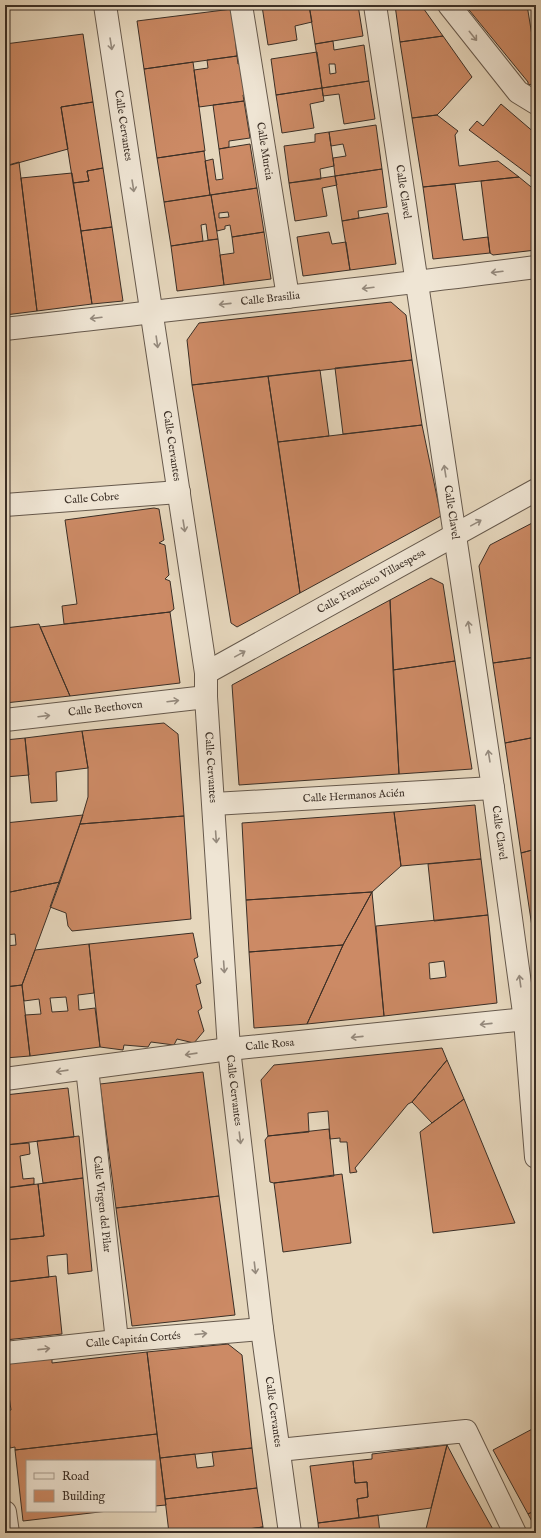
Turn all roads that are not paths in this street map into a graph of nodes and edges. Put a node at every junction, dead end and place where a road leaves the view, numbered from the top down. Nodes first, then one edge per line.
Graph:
1 (104, 5) edge
2 (241, 5) edge
3 (375, 5) edge
4 (449, 5) edge
5 (536, 102) edge
6 (536, 267) edge
7 (417, 282) junction
8 (288, 297) junction
9 (152, 311) junction
10 (5, 329) edge
11 (536, 490) edge
12 (179, 492) junction
13 (5, 505) edge
14 (455, 535) junction
15 (206, 673) junction
16 (206, 697) junction
17 (5, 720) edge
18 (493, 788) junction
19 (214, 804) junction
20 (531, 1019) edge
21 (229, 1049) junction
22 (87, 1068) junction
23 (5, 1079) edge
24 (536, 1157) edge
25 (262, 1329) junction
26 (117, 1341) junction
27 (5, 1353) edge
28 (279, 1450) junction
29 (5, 1512) edge
30 (8, 1533) edge
31 (290, 1533) edge
32 (516, 1533) edge

1 -> 9 street, Calle Cervantes
2 - 8 street, Calle Murcia
3 - 7 street, Calle Clavel
4 -> 5 street
6 -> 7 street, Calle Brasilia
7 -> 8 street, Calle Brasilia
14 -> 7 street, Calle Clavel
8 -> 9 street, Calle Brasilia
9 -> 10 street, Calle Brasilia
9 -> 12 street, Calle Cervantes
14 -> 11 street, Calle Francisco Villaespesa
12 - 13 street, Calle Cobre
12 -> 15 street, Calle Cervantes
15 -> 14 street, Calle Francisco Villaespesa
18 -> 14 street, Calle Clavel
15 - 16 street, Calle Cervantes
17 -> 16 street, Calle Beethoven
16 - 19 street, Calle Cervantes
18 - 19 street, Calle Hermanos Acién
20 -> 18 street, Calle Clavel
19 -> 21 street, Calle Cervantes
20 -> 21 street, Calle Rosa
20 - 24 street, Calle Clavel
21 -> 22 street, Calle Rosa
21 -> 25 street, Calle Cervantes
22 -> 23 street, Calle Rosa
22 - 26 street, Calle Virgen del Pilar
26 -> 25 street, Calle Capitán Cortés
25 - 28 street, Calle Cervantes
27 -> 26 street, Calle Capitán Cortés
28 - 31 street, Calle Cervantes
28 - 32 street
29 - 30 street

